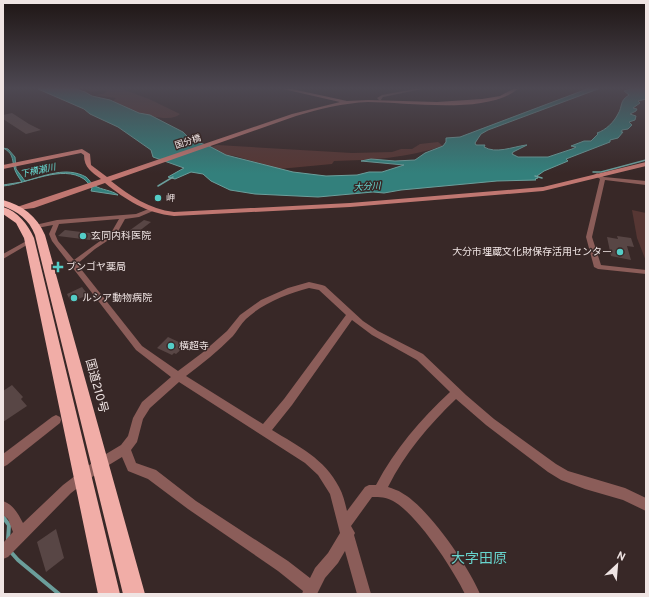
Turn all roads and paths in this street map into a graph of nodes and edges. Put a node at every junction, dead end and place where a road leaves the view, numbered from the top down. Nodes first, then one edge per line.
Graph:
1 (291, 117) edge
2 (646, 164) edge
3 (3, 167) edge
4 (600, 176) junction
5 (105, 179) junction
6 (646, 183) edge
7 (7, 209) edge
8 (151, 210) junction
9 (124, 217) junction
10 (57, 222) junction
11 (37, 226) junction
12 (30, 241) junction
13 (3, 257) edge
14 (73, 264) junction
15 (646, 272) edge
16 (352, 315) junction
17 (179, 376) junction
18 (456, 393) junction
19 (56, 420) dead end
20 (264, 431) junction
21 (125, 449) junction
22 (3, 461) edge
23 (100, 464) junction
24 (83, 477) junction
25 (380, 490) junction
26 (646, 505) edge
27 (3, 507) edge
28 (347, 529) junction
29 (21, 534) junction
30 (3, 552) edge
31 (310, 591) edge
32 (109, 594) edge
33 (134, 594) edge
34 (364, 594) edge
35 (473, 594) edge

1 - 5 street, 国分橋
2 - 4 street
3 - 5 street
4 - 6 street
4 - 8 street
4 - 15 street
5 - 7 street, 国分橋
5 - 8 street
7 - 11 highway
7 - 12 highway
8 - 9 street
9 - 10 street
9 - 14 street
10 - 11 street
10 - 14 street
11 - 23 highway, 国道210号
12 - 13 street
12 - 24 highway
14 - 17 street
16 - 17 street
16 - 18 street
16 - 20 street
17 - 20 street
17 - 21 street
18 - 25 street
18 - 26 street
19 - 22 street
20 - 28 street
21 - 23 street
21 - 31 street
23 - 24 street
23 - 33 highway, 国道210号
24 - 29 street
24 - 32 highway
25 - 28 street
25 - 35 street
27 - 29 street
28 - 31 street
28 - 34 street
29 - 30 street

